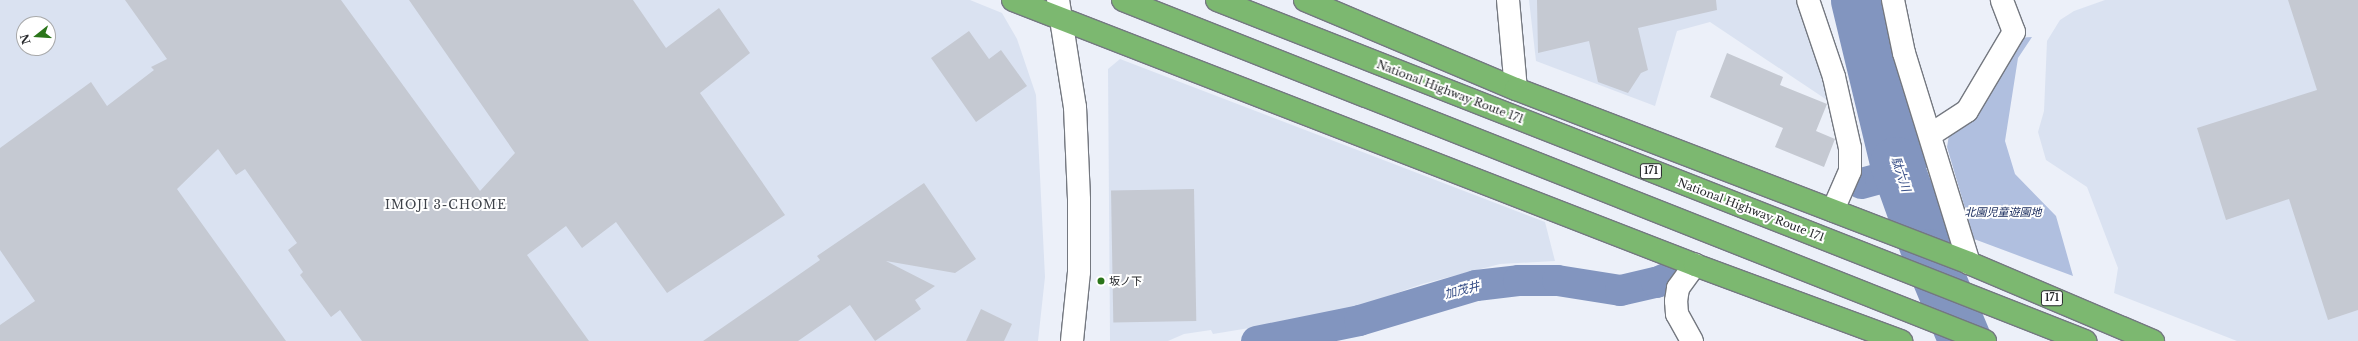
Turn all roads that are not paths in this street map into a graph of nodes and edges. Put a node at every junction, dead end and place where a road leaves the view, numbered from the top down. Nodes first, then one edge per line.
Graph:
1 (1013, 0) edge
2 (1123, 0) edge
3 (1217, 0) edge
4 (1305, 0) edge
5 (1508, 0) edge
6 (1808, 0) edge
7 (1893, 0) edge
8 (2002, 0) edge
9 (1060, 10) edge
10 (1516, 89) junction
11 (1930, 135) junction
12 (1841, 214) junction
13 (1960, 260) junction
14 (1695, 265) junction
15 (1072, 341) edge
16 (1692, 341) edge
17 (1901, 341) edge
18 (1985, 341) edge
19 (2085, 341) edge
20 (2153, 341) edge

1 - 9 highway
2 - 18 highway
3 - 19 highway, National Highway Route 171 / 171
4 - 10 highway, 171
5 - 10 street
6 - 12 street
7 - 11 street
8 - 11 street
9 - 14 highway
9 - 15 street
10 - 12 highway, 171
11 - 13 street
12 - 13 highway, 171
13 - 20 highway, 171
14 - 16 street
14 - 17 highway

